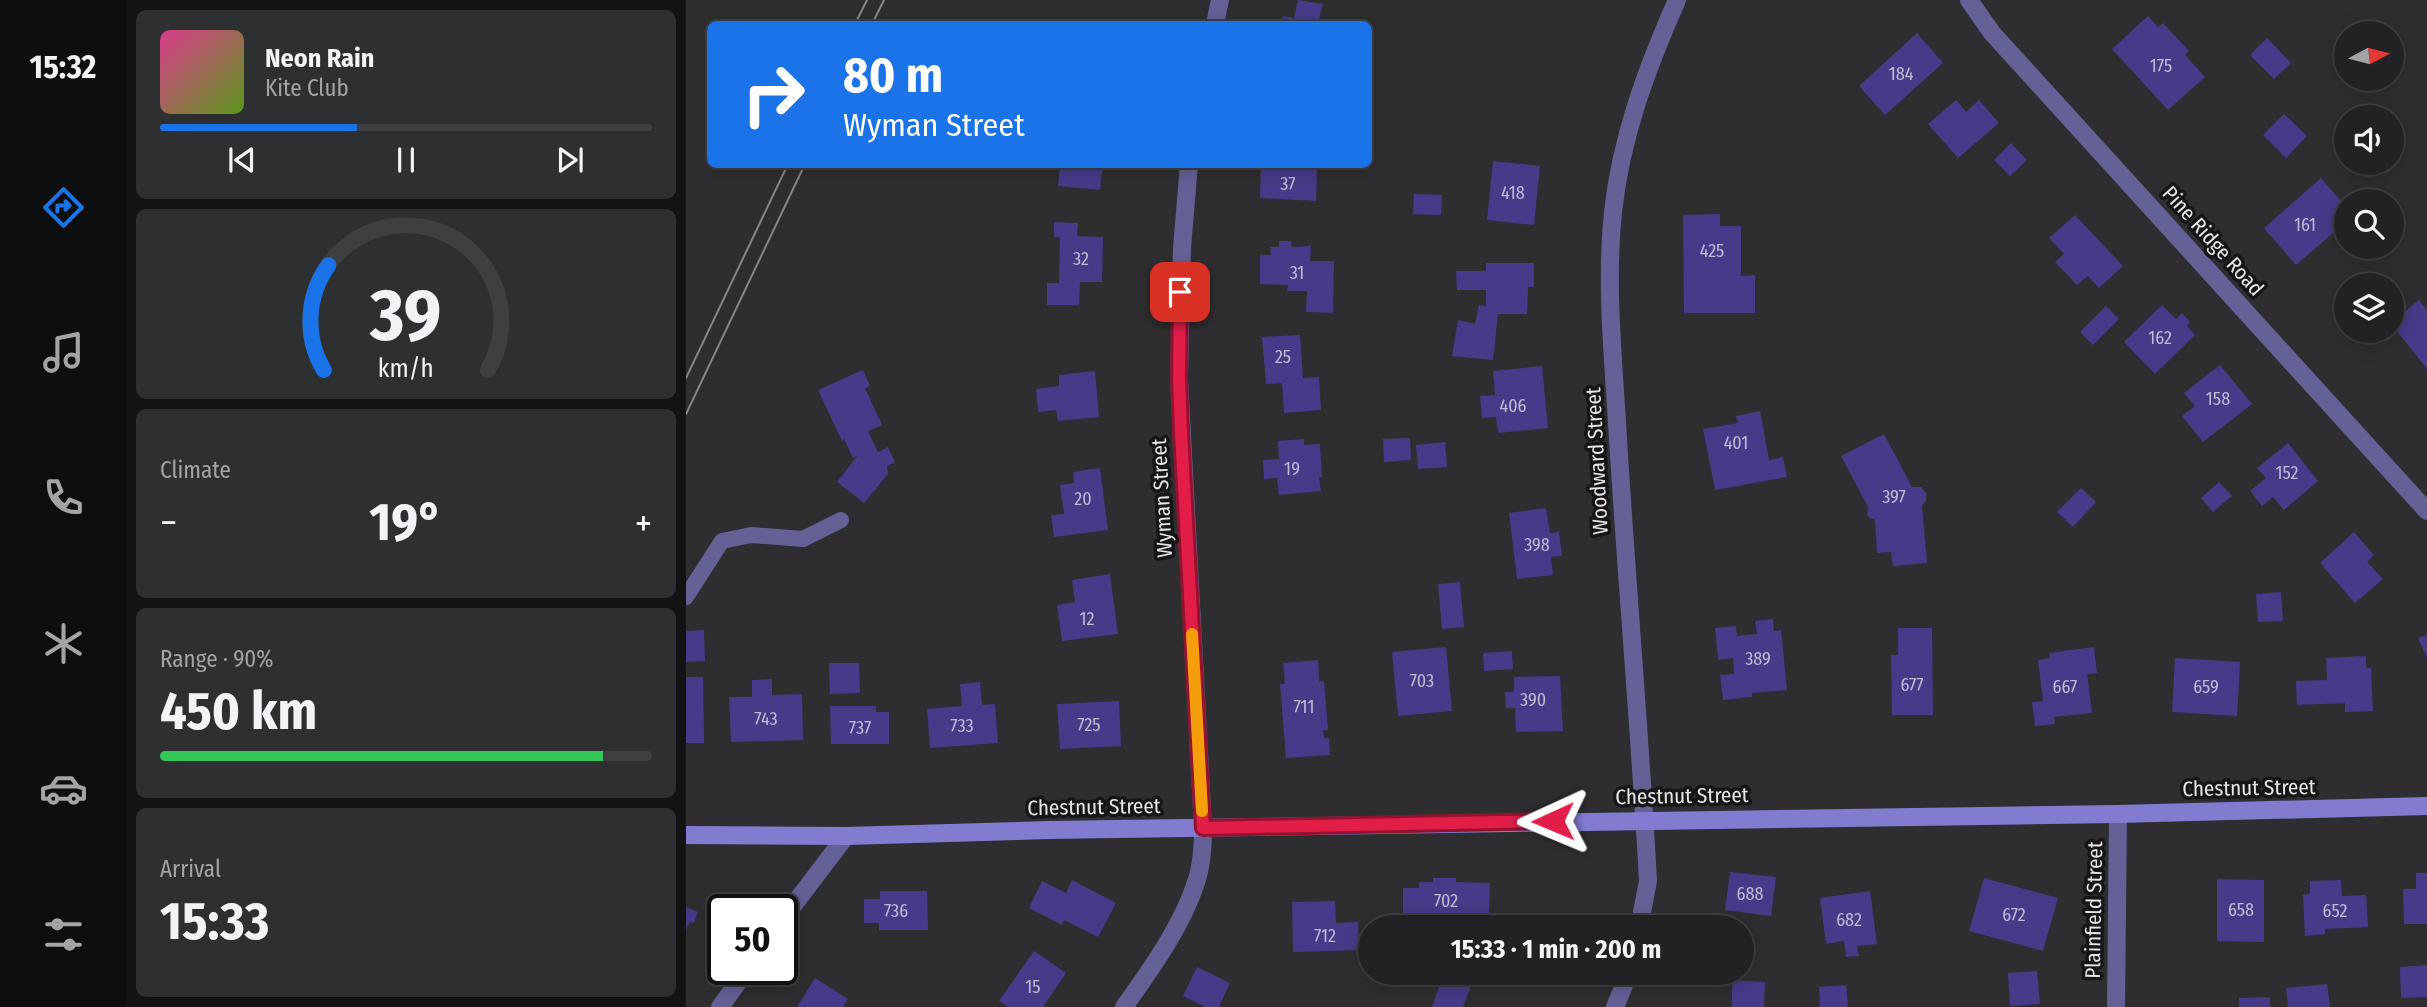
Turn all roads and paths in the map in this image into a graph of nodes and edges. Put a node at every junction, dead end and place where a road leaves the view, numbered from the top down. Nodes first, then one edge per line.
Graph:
1 (1220, 0) edge
2 (1677, 0) edge
3 (1969, 0) edge
4 (1216, 21) edge
5 (1189, 168) edge
6 (2427, 510) edge
7 (841, 520) dead end
8 (686, 597) edge
9 (2427, 806) edge
10 (2118, 814) junction
11 (1645, 819) junction
12 (1203, 828) junction
13 (686, 835) edge
14 (846, 836) junction
15 (798, 899) edge
16 (1641, 915) edge
17 (736, 985) edge
18 (1624, 985) edge
19 (720, 1007) edge
20 (1125, 1007) edge
21 (1615, 1007) edge
22 (2116, 1007) edge

1 - 4 street
2 - 11 street, Woodward Street
3 - 6 street, Pine Ridge Road
5 - 12 street, Wyman Street
7 - 8 lane
9 - 10 main road, Chestnut Street
10 - 11 main road, Chestnut Street
10 - 22 street, Plainfield Street
11 - 12 main road, Chestnut Street
11 - 16 street, Woodward Street
12 - 14 main road, Chestnut Street
12 - 20 street, Wyman Street
13 - 14 main road, Chestnut Street
14 - 15 street
17 - 19 street
18 - 21 street

